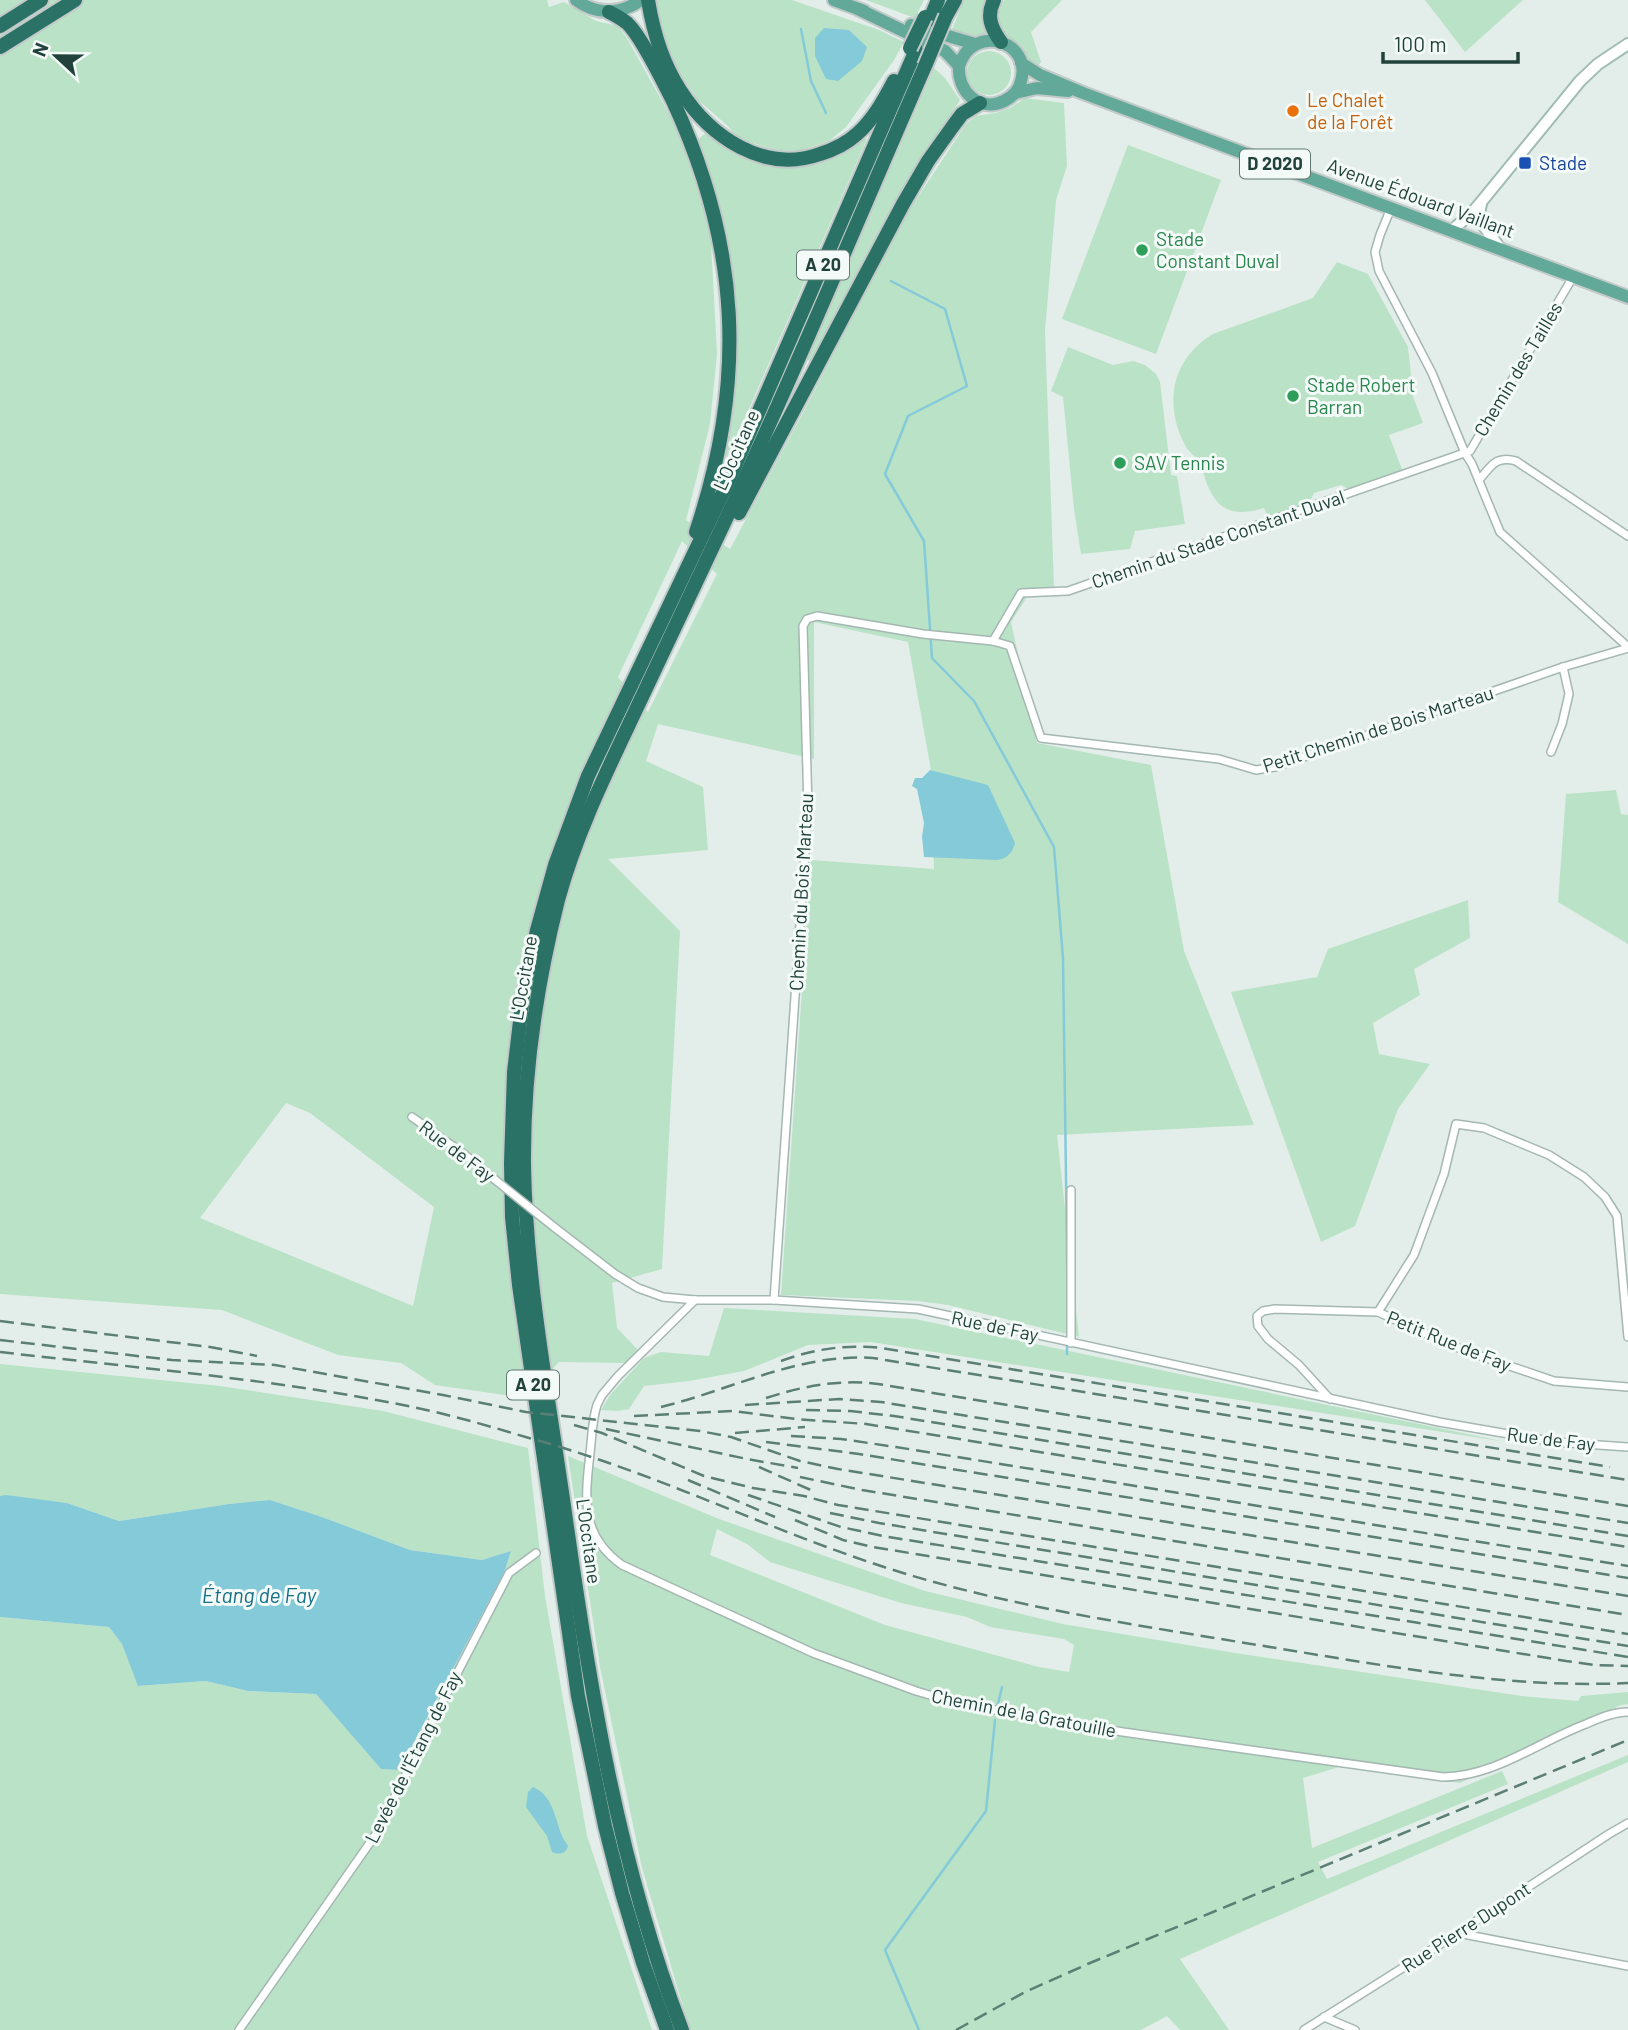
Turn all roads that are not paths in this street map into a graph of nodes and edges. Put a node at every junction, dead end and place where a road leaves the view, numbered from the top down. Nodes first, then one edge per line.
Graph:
1 (41, 0) edge
2 (75, 0) edge
3 (576, 0) edge
4 (640, 0) edge
5 (648, 0) edge
6 (834, 0) edge
7 (936, 0) edge
8 (954, 0) edge
9 (994, 0) edge
10 (858, 9) junction
11 (609, 12) junction
12 (0, 26) edge
13 (1001, 42) junction
14 (975, 44) junction
15 (1628, 44) edge
16 (0, 47) edge
17 (913, 49) junction
18 (1021, 63) junction
19 (959, 66) junction
20 (1015, 93) junction
21 (1083, 93) junction
22 (980, 103) junction
23 (1391, 208) junction
24 (1474, 216) junction
25 (1452, 230) junction
26 (1467, 236) junction
27 (1499, 247) junction
28 (1573, 277) junction
29 (1628, 297) edge
30 (1465, 453) junction
31 (1479, 480) junction
32 (1628, 536) edge
33 (706, 561) junction
34 (678, 586) junction
35 (993, 641) junction
36 (1628, 648) edge
37 (1563, 667) junction
38 (1551, 752) dead end
39 (412, 1117) dead end
40 (1071, 1190) dead end
41 (695, 1300) junction
42 (774, 1300) junction
43 (1378, 1312) junction
44 (1628, 1337) edge
45 (1071, 1343) junction
46 (1628, 1387) edge
47 (1330, 1399) junction
48 (1628, 1447) edge
49 (536, 1553) dead end
50 (1628, 1712) edge
51 (1628, 1823) edge
52 (1458, 1933) junction
53 (1628, 1966) edge
54 (1324, 2017) junction
55 (239, 2030) edge
56 (667, 2030) edge
57 (682, 2030) edge
58 (1304, 2030) edge
59 (1355, 2030) edge

1 - 12 highway
2 - 16 highway
3 - 11 main road
4 - 11 main road
5 - 17 highway
6 - 10 main road
7 - 17 highway, L'Occitane / A 20
8 - 33 highway, L'Occitane / A 20, bridge
9 - 13 highway
10 - 14 main road
10 - 19 main road
11 - 34 highway
13 - 14 main road
13 - 18 main road
14 - 19 main road
15 - 24 street
17 - 34 highway, L'Occitane / A 20
18 - 20 main road
18 - 21 main road, D 2020
19 - 22 main road
20 - 21 main road, D 2020
20 - 22 main road
21 - 23 main road, Avenue Édouard Vaillant / D 2020
22 - 33 highway
23 - 25 main road, Avenue Édouard Vaillant / D 2020
23 - 30 street
24 - 25 street
24 - 26 street
24 - 27 street
25 - 26 main road, Avenue Édouard Vaillant / D 2020
26 - 27 main road, Avenue Édouard Vaillant / D 2020
27 - 28 main road, Avenue Édouard Vaillant / D 2020
28 - 29 main road, Avenue Édouard Vaillant / D 2020
28 - 30 street, Chemin des Tailles
30 - 31 street, Chemin des Tailles
30 - 35 street, Chemin du Stade Constant Duval
31 - 32 street
31 - 36 street, Chemin des Tailles
33 - 57 highway, L'Occitane / A 20
34 - 56 highway, L'Occitane / A 20
35 - 37 street, Petit Chemin de Bois Marteau
35 - 42 street, Chemin du Bois Marteau
36 - 37 street, Petit Chemin de Bois Marteau
37 - 38 street
39 - 41 street, Rue de Fay, bridge
40 - 45 street
41 - 42 street, Rue de Fay
41 - 50 street, Chemin de la Gratouille
42 - 45 street, Rue de Fay
43 - 44 street
43 - 46 street, Petit Rue de Fay
43 - 47 street, Petit Rue de Fay
45 - 47 street, Rue de Fay
47 - 48 street, Rue de Fay
49 - 55 street, Levée de l'Étang de Fay
51 - 52 street, Rue Pierre Dupont
52 - 53 street
52 - 54 street, Rue Pierre Dupont
54 - 58 street, Rue Pierre Dupont
54 - 59 street

